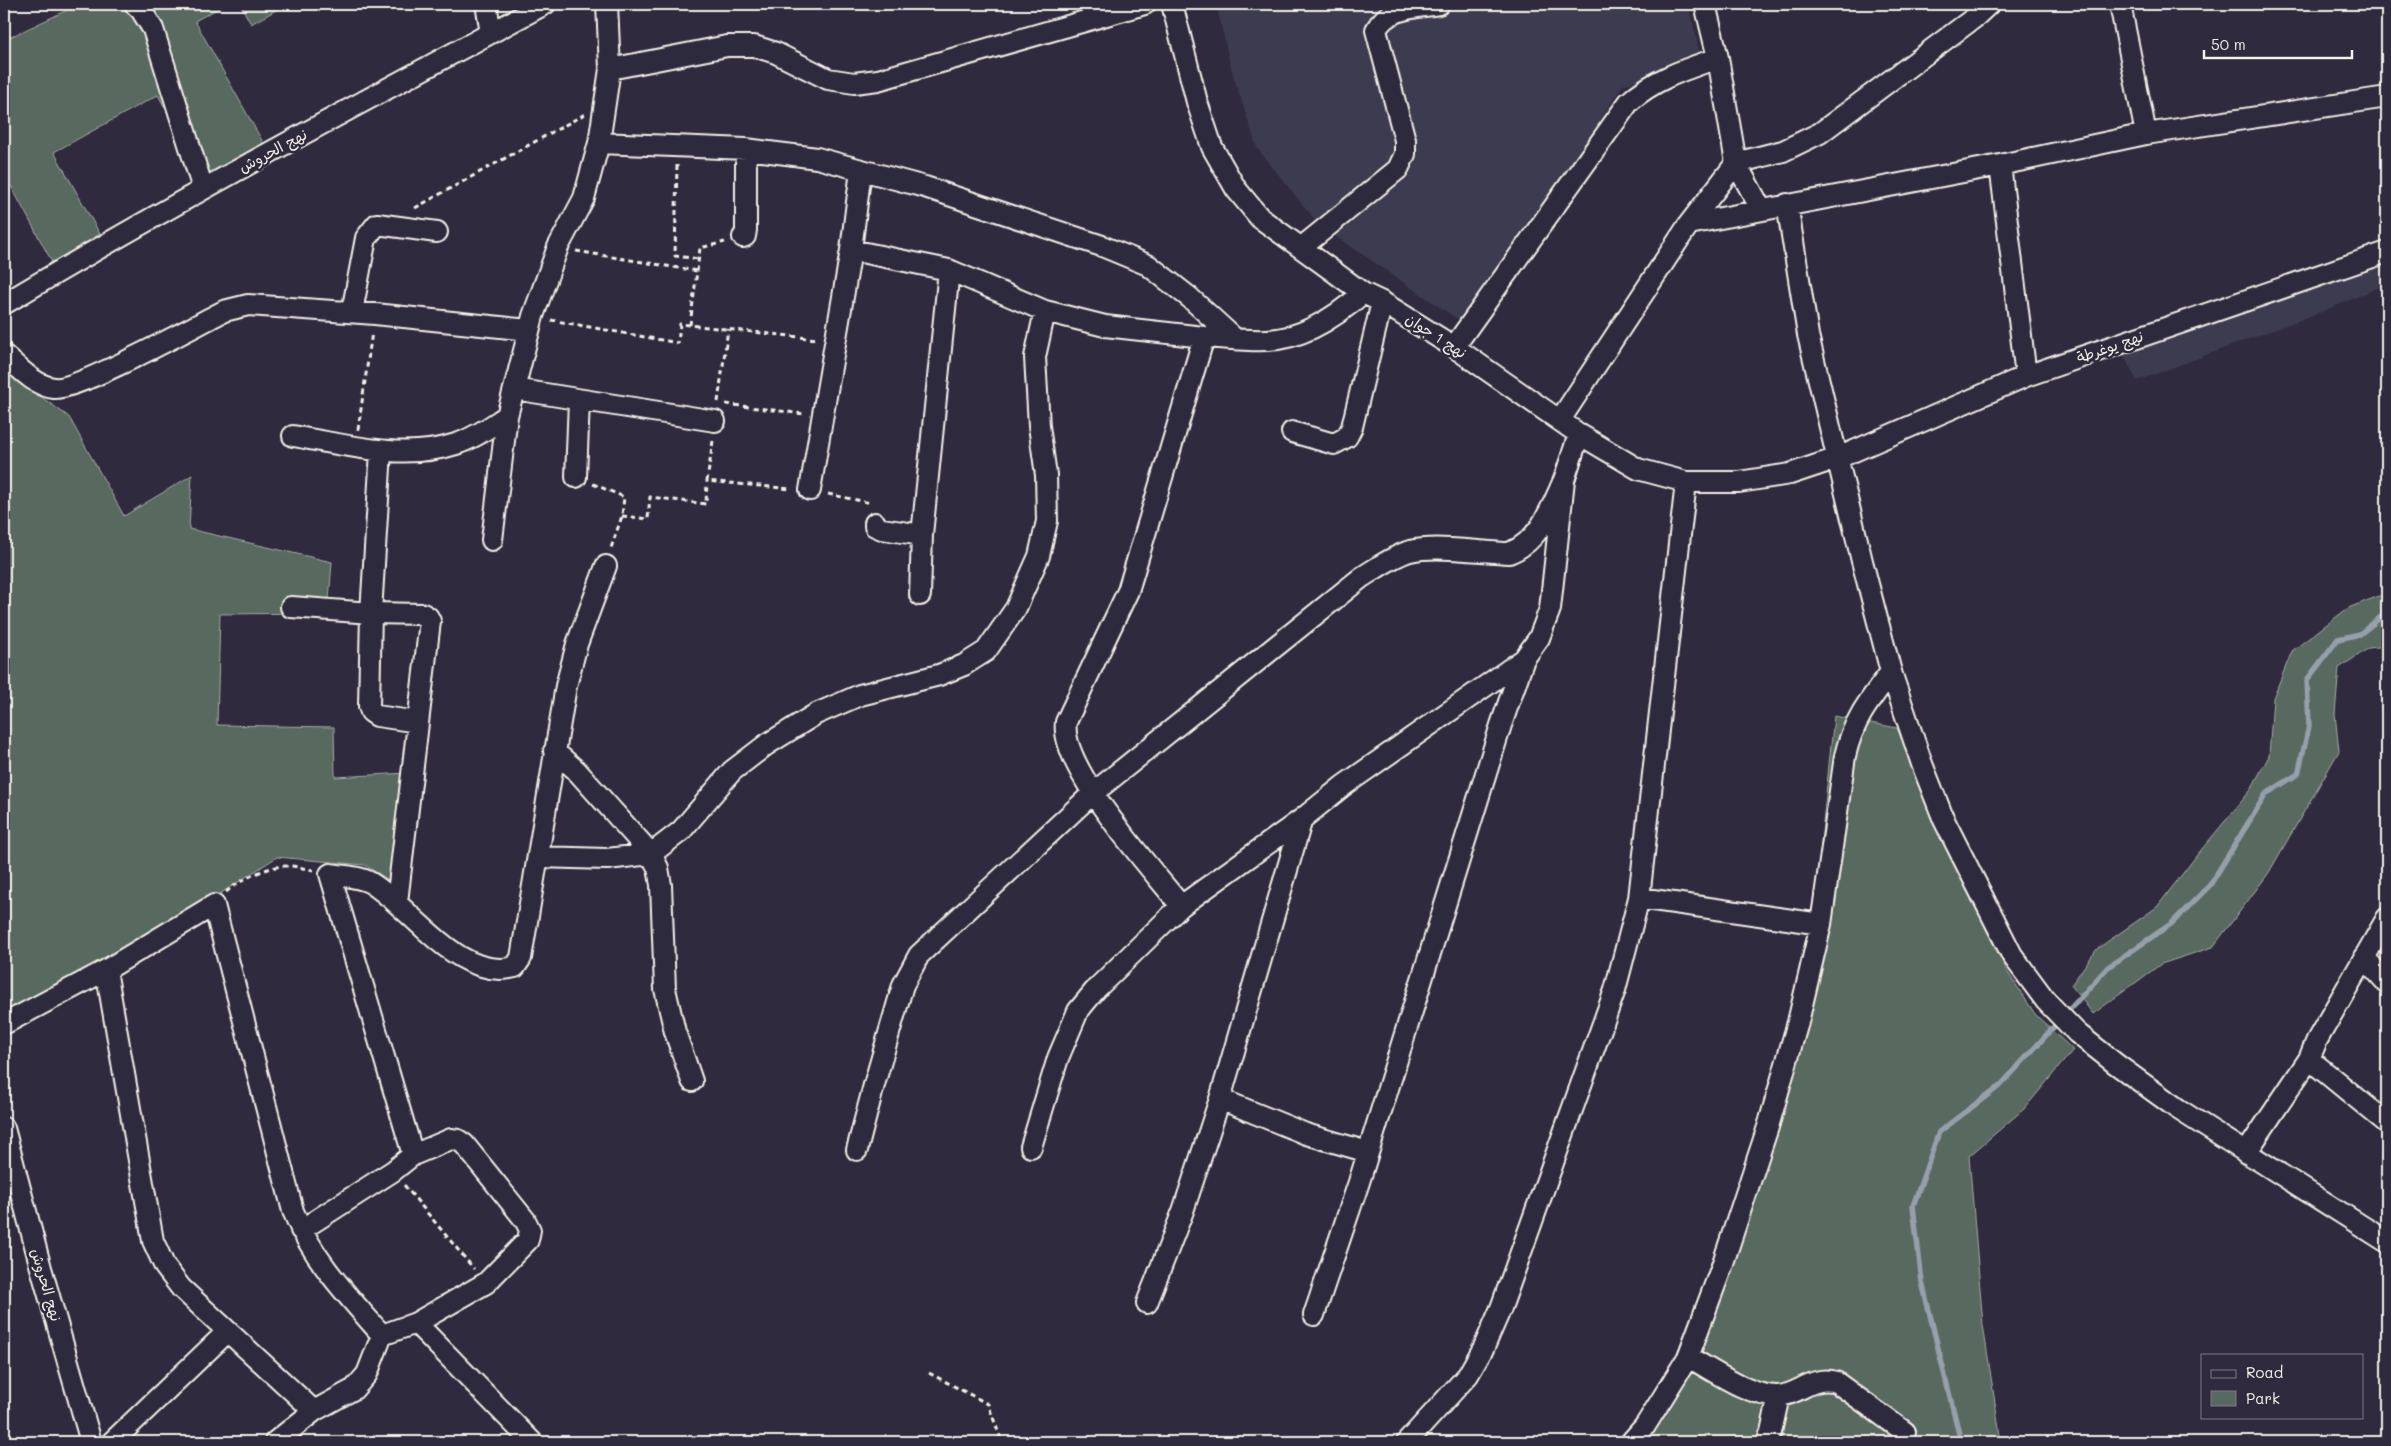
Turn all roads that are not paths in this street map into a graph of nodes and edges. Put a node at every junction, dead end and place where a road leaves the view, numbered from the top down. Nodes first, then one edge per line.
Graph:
1 (135, 4) edge
2 (486, 4) edge
3 (545, 4) edge
4 (607, 4) edge
5 (1145, 4) edge
6 (1172, 4) edge
7 (1440, 4) edge
8 (1706, 4) edge
9 (1989, 4) edge
10 (2120, 4) edge
11 (491, 33) junction
12 (1718, 58) junction
13 (610, 68) junction
14 (2387, 97) edge
15 (2146, 134) junction
16 (599, 143) junction
17 (746, 149) junction
18 (1736, 163) junction
19 (2000, 165) junction
20 (860, 170) junction
21 (203, 189) junction
22 (1787, 204) junction
23 (1761, 209) junction
24 (1689, 224) junction
25 (437, 232) dead end
26 (743, 238) road end
27 (1302, 247) junction
28 (851, 250) junction
29 (2387, 252) edge
30 (949, 270) junction
31 (1363, 293) junction
32 (1382, 302) junction
33 (4, 304) edge
34 (1045, 311) junction
35 (352, 312) junction
36 (531, 323) junction
37 (1204, 336) junction
38 (1234, 338) junction
39 (1454, 347) junction
40 (4, 355) edge
41 (2026, 376) junction
42 (514, 389) junction
43 (579, 400) junction
44 (507, 416) junction
45 (1560, 420) junction
46 (715, 421) road end
47 (1292, 432) dead end
48 (1579, 434) junction
49 (293, 436) dead end
50 (382, 451) junction
51 (1838, 458) junction
52 (576, 477) road end
53 (1564, 480) junction
54 (1686, 482) junction
55 (810, 490) road end
56 (875, 523) road end
57 (922, 535) junction
58 (492, 540) dead end
59 (606, 566) road end
60 (920, 595) dead end
61 (291, 607) dead end
62 (371, 613) junction
63 (1524, 659) junction
64 (1891, 672) junction
65 (418, 722) junction
66 (554, 752) junction
67 (1092, 794) junction
68 (1302, 819) junction
69 (651, 854) junction
70 (539, 858) junction
71 (1639, 898) junction
72 (397, 902) junction
73 (1181, 906) junction
74 (2387, 918) edge
75 (1821, 924) junction
76 (2364, 957) junction
77 (106, 970) junction
78 (2387, 983) edge
79 (4, 1024) edge
80 (2309, 1059) junction
81 (692, 1081) dead end
82 (1220, 1099) junction
83 (2387, 1123) edge
84 (4, 1128) edge
85 (1031, 1147) dead end
86 (858, 1150) dead end
87 (1368, 1152) junction
88 (2246, 1153) junction
89 (413, 1155) junction
90 (301, 1230) junction
91 (2387, 1242) edge
92 (1146, 1303) dead end
93 (1314, 1315) dead end
94 (416, 1323) junction
95 (227, 1332) junction
96 (382, 1334) junction
97 (1688, 1357) junction
98 (1779, 1396) junction
99 (314, 1411) junction
100 (1905, 1432) dead end
101 (91, 1442) edge
102 (112, 1442) edge
103 (274, 1442) edge
104 (532, 1442) edge
105 (1408, 1442) edge
106 (1631, 1442) edge
107 (1767, 1442) edge

1 - 21 street
2 - 11 street
3 - 11 street, نهج الحروش
4 - 13 street
5 - 13 street
6 - 27 street, نهج 1 جوان
7 - 27 street
8 - 12 street
9 - 18 street
10 - 15 street
11 - 21 street, نهج الحروش
12 - 18 street
12 - 39 street
13 - 16 street
14 - 15 street
15 - 19 street
16 - 17 street
16 - 36 street
17 - 20 street
17 - 26 street
18 - 23 street
18 - 24 street
19 - 22 street
19 - 41 street
20 - 28 street
20 - 38 street
21 - 33 street, نهج الحروش
22 - 23 street
22 - 51 street
23 - 24 street
24 - 45 street
25 - 35 street
27 - 31 street, نهج 1 جوان
28 - 30 street
28 - 55 street
29 - 41 street, نهج يوغرطة
30 - 34 street
30 - 57 street
31 - 32 street, نهج 1 جوان
31 - 38 street
32 - 39 street, نهج 1 جوان
32 - 47 street
34 - 37 street
34 - 69 street
35 - 36 street
35 - 40 street
36 - 42 street
37 - 38 street
37 - 67 street
39 - 45 street, نهج 1 جوان
41 - 51 street, نهج يوغرطة
42 - 43 street
42 - 44 street
43 - 46 street
43 - 52 street
44 - 50 street
44 - 58 street
45 - 48 street, نهج 1 جوان
48 - 53 street
48 - 54 street, نهج 1 جوان
49 - 50 street
50 - 62 street
51 - 54 street, نهج 1 جوان
51 - 64 street
53 - 63 street
53 - 67 street
54 - 71 street
56 - 57 street
57 - 60 street
59 - 66 street
61 - 62 street
62 - 65 street
62 - 65 street
63 - 68 street
63 - 87 street
64 - 75 street
64 - 88 street
65 - 72 street
66 - 69 street
66 - 70 street
67 - 73 street
67 - 86 street
68 - 73 street
68 - 82 street
69 - 70 street
69 - 81 street
70 - 72 street
71 - 75 street
71 - 105 street
72 - 89 street
73 - 85 street
74 - 76 street
75 - 97 street
76 - 78 street
76 - 80 street
77 - 79 street
77 - 90 street
77 - 95 street
80 - 83 street
80 - 88 street
82 - 87 street
82 - 92 street
84 - 101 street, نهج الحروش
87 - 93 street
88 - 91 street
89 - 90 street
89 - 94 street
90 - 96 street
94 - 96 street
94 - 104 street
95 - 99 street
95 - 102 street
96 - 99 street
97 - 98 street
97 - 106 street
98 - 100 street
98 - 107 street
99 - 103 street

